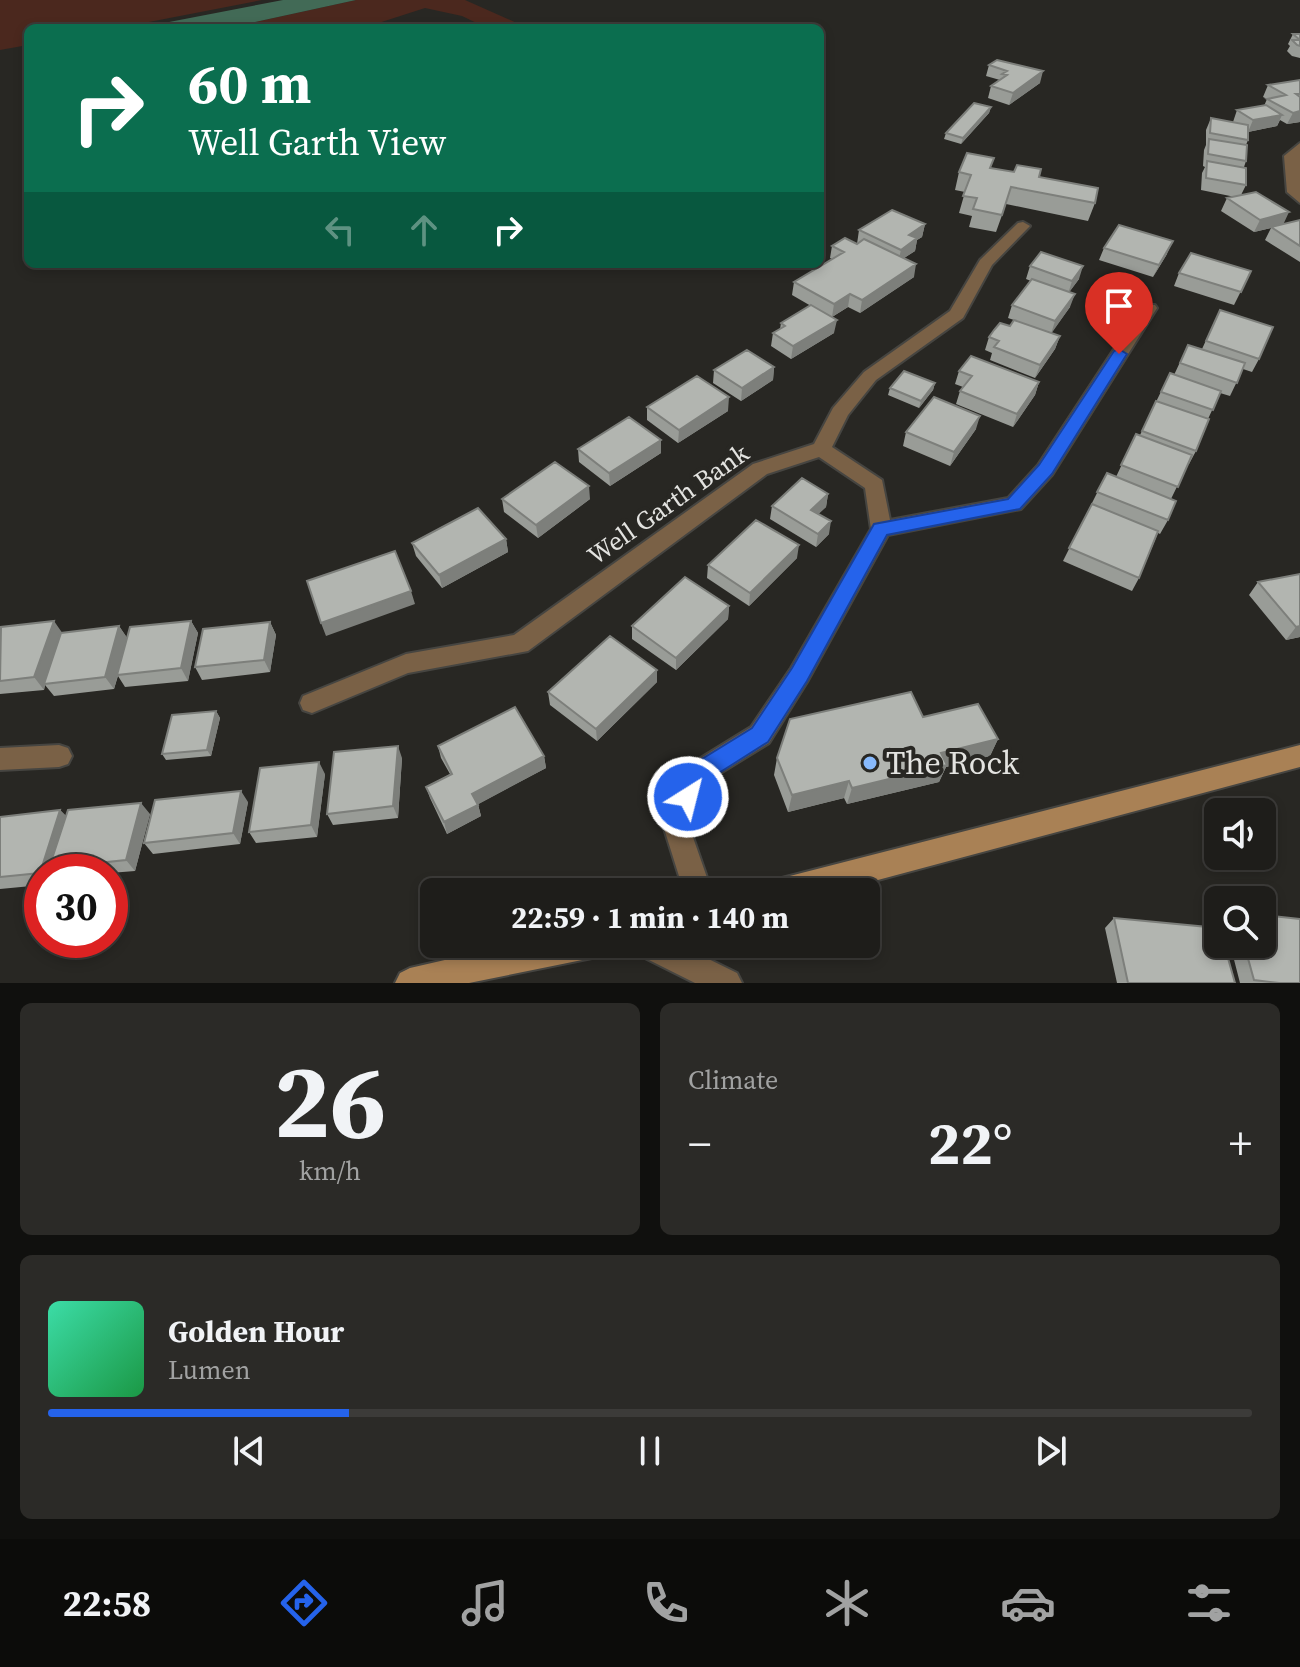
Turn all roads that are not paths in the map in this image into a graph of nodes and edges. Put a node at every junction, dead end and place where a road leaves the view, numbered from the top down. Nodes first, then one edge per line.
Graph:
1 (1300, 147) edge
2 (1300, 199) edge
3 (1023, 226) dead end
4 (1149, 308) dead end
5 (821, 449) junction
6 (881, 529) junction
7 (312, 703) dead end
8 (59, 756) dead end
9 (1300, 756) edge
10 (0, 759) edge
11 (693, 878) edge
12 (834, 878) edge
13 (527, 958) edge
14 (676, 958) edge
15 (410, 983) edge
16 (727, 983) edge

1 - 2 street
3 - 5 street
4 - 6 street
5 - 6 street
5 - 7 street, Well Garth Bank
6 - 11 street
8 - 10 street
9 - 12 main road
13 - 15 main road
14 - 16 street

